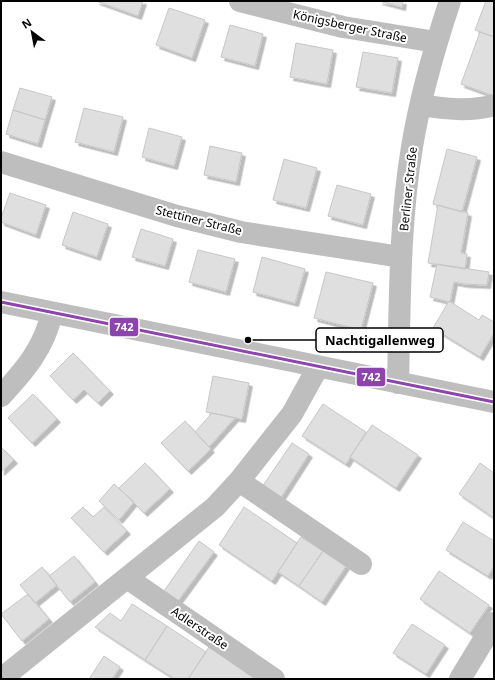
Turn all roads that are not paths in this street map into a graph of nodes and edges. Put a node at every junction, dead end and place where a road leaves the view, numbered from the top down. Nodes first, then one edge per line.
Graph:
1 (240, 1) edge
2 (450, 1) edge
3 (436, 42) junction
4 (421, 104) junction
5 (494, 105) edge
6 (1, 162) edge
7 (401, 257) junction
8 (1, 302) edge
9 (52, 313) junction
10 (318, 367) junction
11 (398, 383) junction
12 (1, 396) edge
13 (494, 402) edge
14 (239, 481) junction
15 (361, 564) dead end
16 (127, 578) junction
17 (494, 623) edge
18 (12, 676) edge
19 (274, 679) edge
20 (460, 679) edge

1 - 3 street, Königsberger Straße
2 - 3 street, Berliner Straße
3 - 4 street, Berliner Straße
4 - 5 street
4 - 7 street, Berliner Straße
6 - 7 street, Stettiner Straße
7 - 11 street, Berliner Straße
8 - 9 street
9 - 10 street
9 - 12 street
10 - 11 street
10 - 14 street
11 - 13 street
14 - 15 street
14 - 16 street
16 - 18 street
16 - 19 street, Adlerstraße
17 - 20 street

